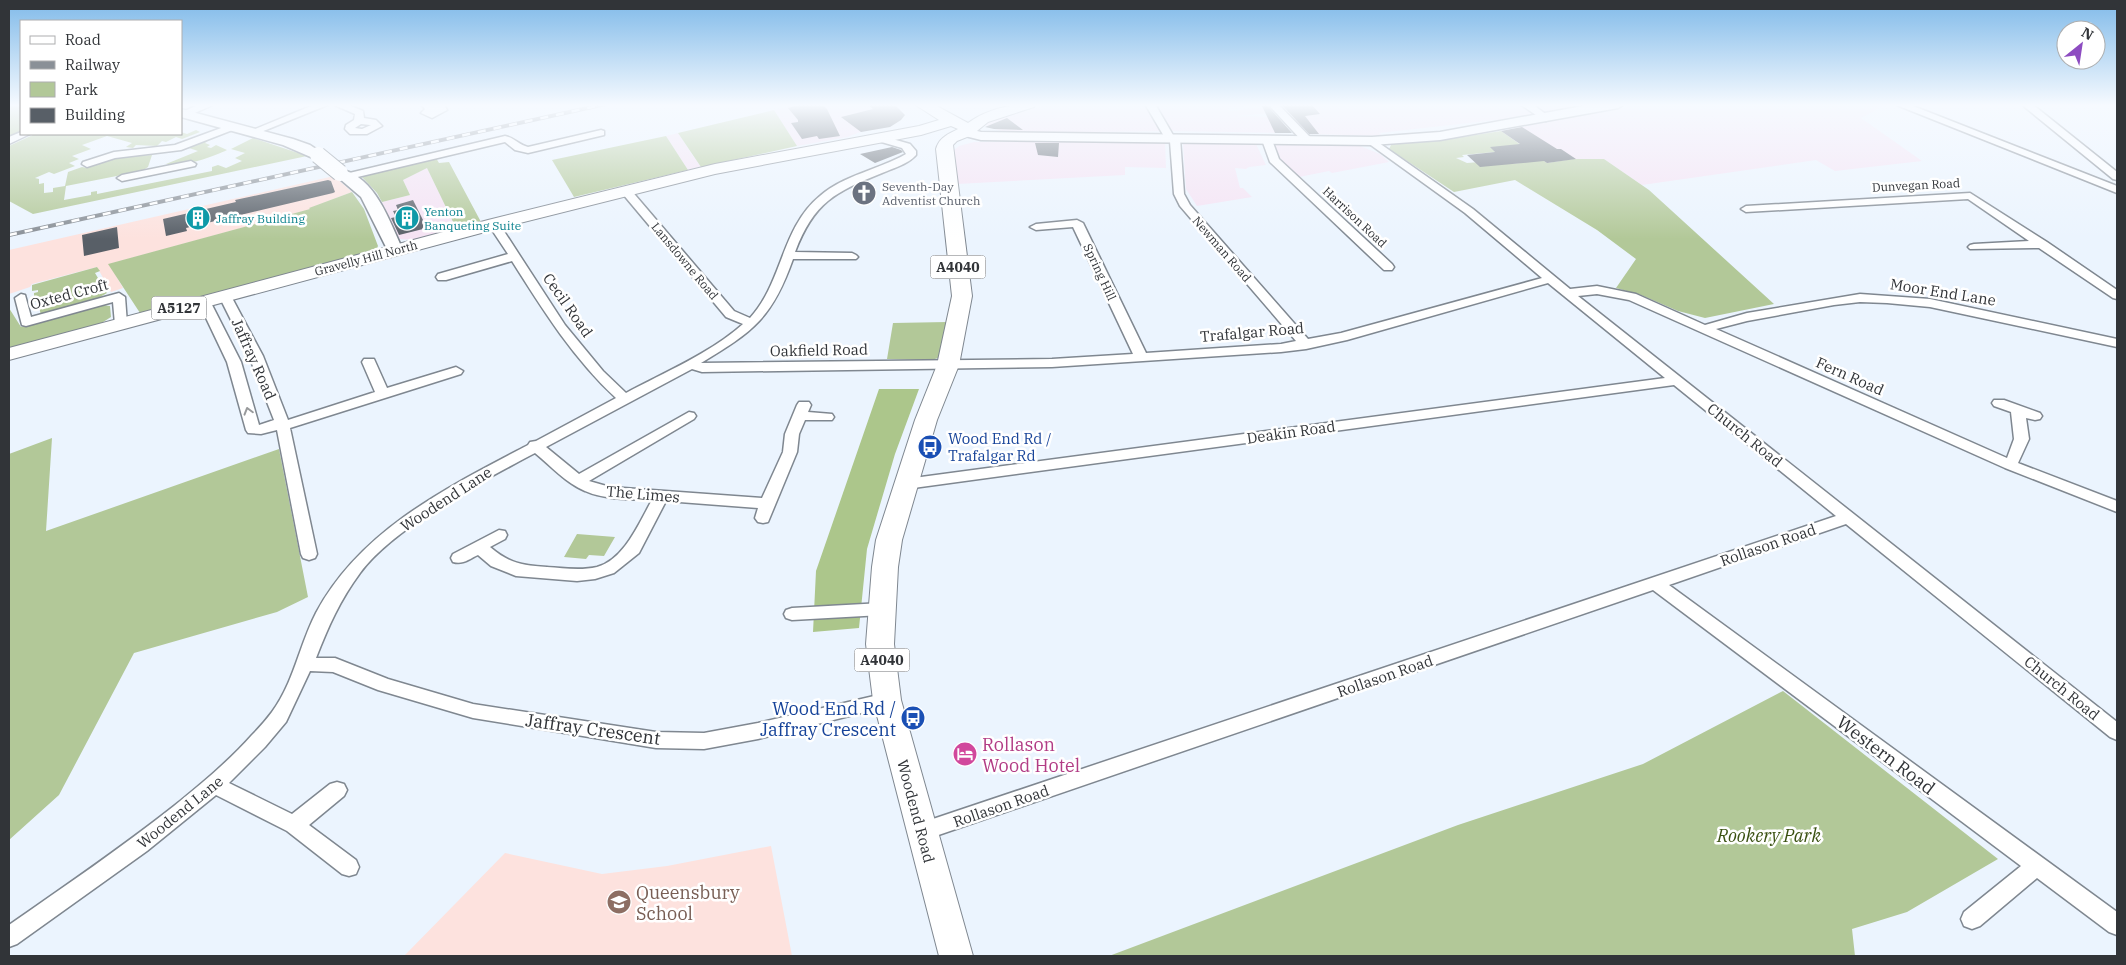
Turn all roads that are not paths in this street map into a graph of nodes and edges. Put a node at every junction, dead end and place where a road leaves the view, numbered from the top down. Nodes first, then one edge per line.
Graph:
1 (171, 149) edge
2 (307, 149) edge
3 (460, 149) edge
4 (813, 149) edge
5 (909, 149) edge
6 (937, 149) edge
7 (945, 149) edge
8 (1173, 149) edge
9 (1270, 149) edge
10 (1383, 149) edge
11 (2013, 149) edge
12 (2082, 149) edge
13 (167, 150) junction
14 (87, 164) dead end
15 (191, 164) dead end
16 (945, 167) junction
17 (157, 171) junction
18 (2075, 174) junction
19 (343, 175) junction
20 (2117, 177) edge
21 (122, 178) dead end
22 (2117, 190) edge
23 (626, 191) junction
24 (1746, 208) dead end
25 (494, 224) junction
26 (1036, 227) dead end
27 (2043, 244) junction
28 (1974, 247) dead end
29 (395, 250) junction
30 (788, 255) junction
31 (515, 256) junction
32 (847, 259) dead end
33 (1388, 267) dead end
34 (442, 277) dead end
35 (1550, 279) junction
36 (1567, 293) junction
37 (2117, 295) edge
38 (224, 296) junction
39 (20, 298) dead end
40 (204, 301) junction
41 (751, 323) junction
42 (121, 324) junction
43 (1704, 330) junction
44 (2117, 343) edge
45 (1306, 345) junction
46 (9, 354) edge
47 (1141, 357) junction
48 (369, 362) dead end
49 (691, 364) junction
50 (948, 365) junction
51 (456, 371) dead end
52 (1677, 380) junction
53 (383, 394) junction
54 (624, 399) junction
55 (1999, 403) dead end
56 (2018, 411) junction
57 (689, 416) dead end
58 (2035, 416) dead end
59 (827, 417) dead end
60 (282, 424) junction
61 (665, 430) junction
62 (678, 440) dead end
63 (535, 445) junction
64 (2010, 464) junction
65 (578, 481) junction
66 (906, 484) junction
67 (662, 495) junction
68 (2117, 507) edge
69 (1848, 518) junction
70 (500, 535) dead end
71 (479, 547) junction
72 (309, 554) dead end
73 (458, 558) dead end
74 (1656, 584) junction
75 (882, 609) junction
76 (792, 614) dead end
77 (303, 664) junction
78 (887, 700) junction
79 (2117, 732) edge
80 (214, 785) junction
81 (337, 790) dead end
82 (294, 825) junction
83 (921, 832) junction
84 (2037, 865) junction
85 (349, 866) dead end
86 (1972, 919) dead end
87 (2117, 925) edge
88 (9, 937) edge
89 (956, 956) edge

1 - 13 street
2 - 19 main road, bridge
3 - 19 street
4 - 23 main road, Gravelly Hill North / A5127
5 - 30 street, Woodend Lane
6 - 16 main road, Woodend Road / A4040
7 - 16 main road, Woodend Road / A4040
8 - 45 street, Newman Road
9 - 33 street, Harrison Road
10 - 35 street, Church Road
11 - 18 street
12 - 20 street
13 - 14 street
13 - 17 street
15 - 17 street
16 - 50 main road, Woodend Road / A4040
17 - 21 street
18 - 20 street
18 - 22 street
19 - 29 main road
23 - 25 main road, Gravelly Hill North / A5127
23 - 41 street, Lansdowne Road
24 - 27 street, Dunvegan Road
25 - 29 main road, Gravelly Hill North / A5127
25 - 31 street, Cecil Road
26 - 47 street, Spring Hill
27 - 28 street
27 - 37 street, Dunvegan Road
29 - 38 main road, Gravelly Hill North / A5127
30 - 32 street
30 - 41 street, Woodend Lane
31 - 34 street
31 - 54 street, Cecil Road
35 - 36 street, Church Road
35 - 45 street, Trafalgar Road
36 - 43 street, Fern Road
36 - 52 street, Church Road
38 - 40 main road, Gravelly Hill North / A5127
38 - 60 street, Jaffray Road
39 - 42 street, Oxted Croft
40 - 42 main road, Gravelly Hill North / A5127
60 -> 40 street, Jaffray Road
41 - 49 street, Woodend Lane
42 - 46 main road, Gravelly Hill North / A5127
43 - 44 street, Moor End Lane
43 - 64 street, Fern Road
45 - 47 street, Trafalgar Road
47 - 50 street, Trafalgar Road
48 - 53 street
49 - 50 street, Oakfield Road
49 - 54 street, Woodend Lane
50 - 66 main road, Woodend Road / A4040
51 - 53 street
52 - 66 street, Deakin Road
52 - 69 street, Church Road
53 - 60 street
54 - 63 street, Woodend Lane
55 - 56 street
56 - 58 street
56 - 64 street
57 - 61 street
59 - 67 street, The Limes
60 - 72 street, Jaffray Road
61 - 62 street
61 - 65 street
63 - 65 street, The Limes
63 - 77 street, Woodend Lane
64 - 68 street, Fern Road
65 - 67 street, The Limes
66 - 75 main road, Woodend Road / A4040
67 - 71 street
69 - 74 street, Rollason Road
69 - 79 street, Church Road
70 - 71 street
71 - 73 street
74 - 83 street, Rollason Road
74 - 84 street, Western Road
75 - 76 street
75 - 78 main road, Woodend Road / A4040
77 - 78 street, Jaffray Crescent
77 - 80 street, Woodend Lane
78 - 83 main road, Woodend Road / A4040
80 - 82 street
80 - 88 street, Woodend Lane
81 - 82 street
82 - 85 street
83 - 89 main road, Woodend Road / A4040
84 - 86 street
84 - 87 street, Western Road

